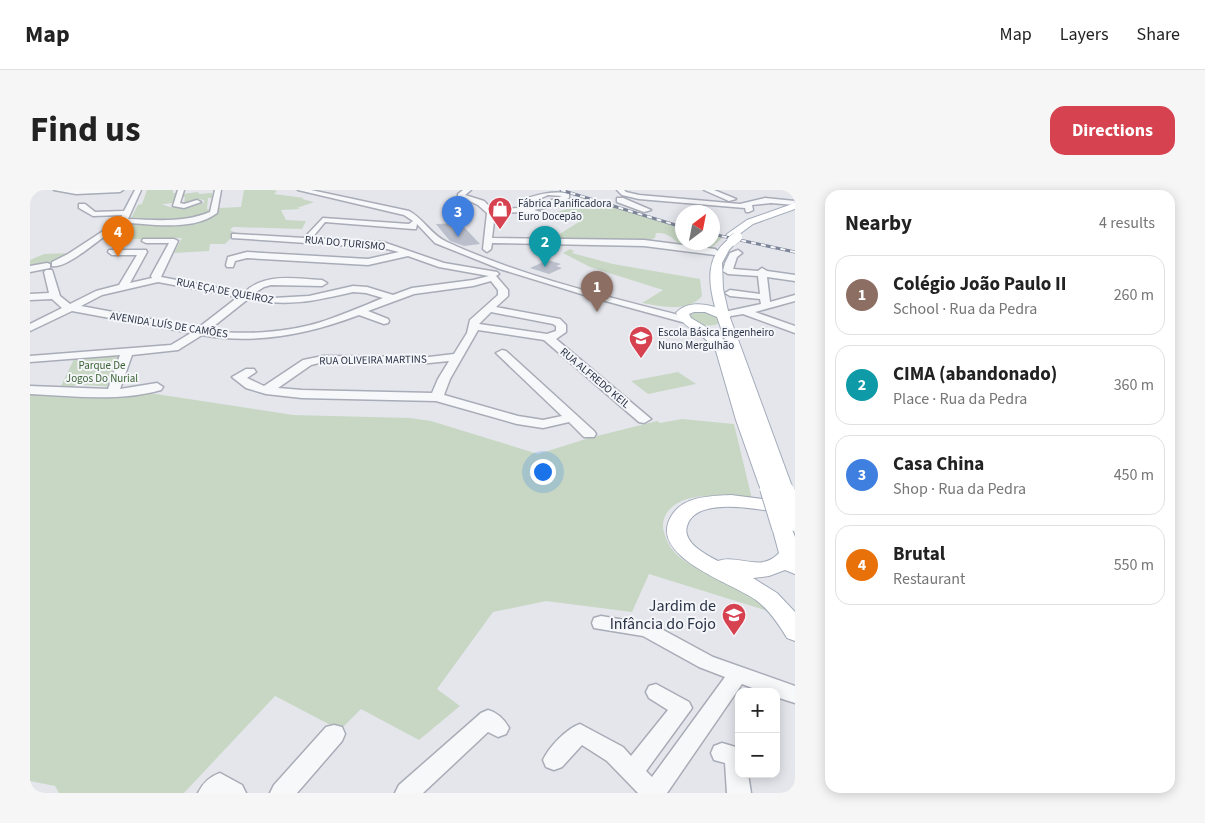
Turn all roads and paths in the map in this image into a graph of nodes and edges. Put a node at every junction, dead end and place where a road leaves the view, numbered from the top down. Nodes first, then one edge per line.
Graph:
1 (57, 190) edge
2 (120, 190) edge
3 (138, 190) edge
4 (181, 190) edge
5 (218, 190) edge
6 (301, 190) edge
7 (468, 190) edge
8 (708, 190) edge
9 (76, 192) junction
10 (619, 193) edge
11 (197, 202) dead end
12 (750, 206) junction
13 (793, 206) edge
14 (727, 207) dead end
15 (523, 209) junction
16 (647, 210) dead end
17 (491, 211) junction
18 (507, 211) junction
19 (128, 213) junction
20 (548, 217) dead end
21 (758, 219) junction
22 (524, 220) dead end
23 (123, 221) junction
24 (413, 227) dead end
25 (235, 236) dead end
26 (732, 238) junction
27 (306, 240) junction
28 (146, 241) dead end
29 (487, 243) junction
30 (112, 252) dead end
31 (715, 252) junction
32 (408, 253) junction
33 (470, 253) junction
34 (738, 253) dead end
35 (485, 259) junction
36 (230, 265) dead end
37 (30, 270) edge
38 (53, 270) junction
39 (510, 270) junction
40 (762, 273) junction
41 (493, 277) junction
42 (795, 278) edge
43 (158, 279) junction
44 (322, 283) dead end
45 (123, 287) junction
46 (54, 296) junction
47 (246, 296) junction
48 (30, 297) edge
49 (392, 298) junction
50 (795, 298) edge
51 (726, 299) junction
52 (762, 304) junction
53 (68, 307) junction
54 (488, 309) junction
55 (740, 309) junction
56 (359, 311) junction
57 (693, 313) junction
58 (384, 321) dead end
59 (473, 326) junction
60 (30, 328) edge
61 (795, 330) edge
62 (200, 332) junction
63 (546, 337) junction
64 (127, 352) junction
65 (502, 353) dead end
66 (458, 356) junction
67 (30, 358) edge
68 (250, 372) dead end
69 (238, 377) junction
70 (225, 382) dead end
71 (158, 387) dead end
72 (30, 390) edge
73 (266, 390) junction
74 (113, 392) junction
75 (437, 397) junction
76 (570, 418) junction
77 (644, 419) dead end
78 (589, 434) dead end
79 (777, 490) junction
80 (748, 503) joint
81 (795, 509) edge
82 (791, 521) edge
83 (793, 562) edge
84 (600, 623) dead end
85 (795, 632) edge
86 (739, 674) junction
87 (656, 692) dead end
88 (795, 695) edge
89 (498, 728) dead end
90 (334, 734) dead end
91 (722, 753) dead end
92 (554, 760) dead end
93 (631, 772) junction
94 (210, 793) edge
95 (234, 793) edge
96 (282, 793) edge
97 (407, 793) edge
98 (654, 793) edge
99 (739, 793) edge

1 - 9 street
2 - 9 street
3 - 19 street
4 - 11 street
5 - 23 street
6 - 33 street
7 - 17 street
8 - 12 street
9 - 19 street
10 - 12 street
10 - 16 street
12 - 13 street
12 - 14 street
12 - 21 street
13 - 21 main road
13 - 26 main road
15 - 15 street
15 - 18 street
15 - 20 street
17 - 18 street
17 - 29 street
18 - 22 street
19 - 23 street
21 - 26 main road
23 - 38 street
24 - 27 street
25 - 27 street, RUA DO TURISMO
26 - 31 main road
26 - 51 main road
27 - 32 street, RUA DO TURISMO
28 - 43 street, RUA EÇA DE QUEIROZ
29 - 31 street
29 - 33 street
29 - 35 street
30 - 45 street
31 - 57 main road
32 - 36 street
32 - 41 street, RUA DO TURISMO
33 - 35 street
34 - 51 street
35 - 39 street
37 - 38 street
38 - 46 street
39 - 41 street, AVENIDA LUÍS DE CAMÕES
39 - 57 street
40 - 42 street
40 - 51 street
40 - 52 street
41 - 49 street, AVENIDA LUÍS DE CAMÕES
41 - 54 street
43 - 45 street
43 - 47 street, RUA EÇA DE QUEIROZ
44 - 47 street
45 - 53 street
46 - 48 street
46 - 53 street, AVENIDA LUÍS DE CAMÕES
47 - 49 street, RUA EÇA DE QUEIROZ
47 - 62 street
49 - 56 street, AVENIDA LUÍS DE CAMÕES
50 - 52 street
51 - 52 street
51 - 55 street
51 - 57 main road
51 - 57 main road
51 - 79 main road
52 - 55 street
53 - 60 street
53 - 62 street, AVENIDA LUÍS DE CAMÕES
54 - 59 street
54 - 63 street, RUA ALFREDO KEIL
55 - 61 street
56 - 58 street
56 - 62 street, AVENIDA LUÍS DE CAMÕES
57 - 79 main road
59 - 63 street, RUA ALFREDO KEIL
59 - 66 street
62 - 64 street
63 - 77 street, RUA ALFREDO KEIL
64 - 67 street
64 - 74 street
65 - 76 street
66 - 73 street, RUA OLIVEIRA MARTINS
66 - 75 street
68 - 69 street
69 - 70 street
69 - 73 street
71 - 74 street
72 - 74 street
73 - 75 street
75 - 76 street
76 - 78 street
79 - 82 main road, bridge
80 - 81 main road
80 - 85 main road
82 - 83 main road
82 - 83 main road
84 - 86 street
86 - 88 street
86 - 98 street
87 - 93 street
89 - 97 street
90 - 96 street
91 - 99 street
92 - 93 street
93 - 98 street
94 - 95 street

